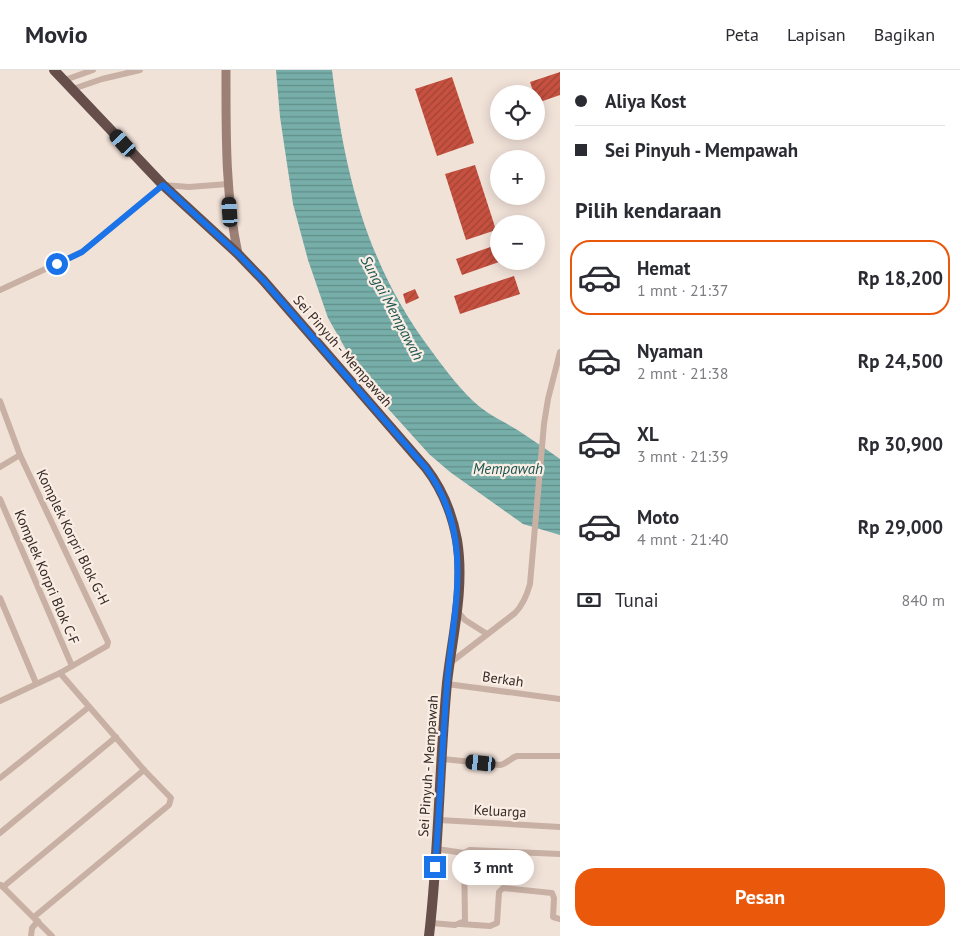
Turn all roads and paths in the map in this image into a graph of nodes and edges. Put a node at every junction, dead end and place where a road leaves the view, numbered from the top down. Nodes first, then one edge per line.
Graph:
1 (54, 70) edge
2 (93, 70) edge
3 (140, 70) edge
4 (226, 70) edge
5 (65, 80) junction
6 (73, 89) junction
7 (228, 184) junction
8 (163, 185) junction
9 (238, 254) junction
10 (0, 290) edge
11 (560, 352) edge
12 (0, 401) edge
13 (20, 455) junction
14 (0, 467) edge
15 (0, 499) edge
16 (0, 598) edge
17 (456, 610) junction
18 (487, 634) junction
19 (450, 663) junction
20 (72, 666) junction
21 (60, 673) junction
22 (36, 683) junction
23 (447, 684) junction
24 (557, 698) edge
25 (0, 701) edge
26 (89, 707) junction
27 (116, 737) junction
28 (560, 756) edge
29 (443, 759) junction
30 (144, 770) junction
31 (0, 778) edge
32 (439, 820) junction
33 (560, 827) edge
34 (0, 833) edge
35 (437, 849) junction
36 (464, 853) junction
37 (560, 854) edge
38 (1, 885) edge
39 (36, 919) junction
40 (560, 919) edge
41 (431, 923) junction
42 (460, 924) junction
43 (32, 936) edge
44 (52, 936) edge
45 (429, 936) edge

1 - 5 highway, Sei Pinyuh - Mempawah
2 - 5 street
3 - 6 street
4 - 7 main road
5 - 6 highway, Sei Pinyuh - Mempawah
6 - 8 highway, Sei Pinyuh - Mempawah
7 - 8 street
7 - 9 main road
8 - 9 highway, Sei Pinyuh - Mempawah
8 - 10 street
9 - 17 highway, Sei Pinyuh - Mempawah
11 - 18 street
12 - 13 street, Komplek Korpri Blok G-H
13 - 14 street
13 - 20 street, Komplek Korpri Blok G-H
15 - 20 street, Komplek Korpri Blok C-F
16 - 22 street
17 - 18 street
17 - 19 highway, Sei Pinyuh - Mempawah
18 - 19 street
19 - 23 highway, Sei Pinyuh - Mempawah
20 - 21 street
21 - 22 street
21 - 26 street
22 - 25 street
23 - 24 street, Berkah
23 - 29 highway, Sei Pinyuh - Mempawah
26 - 27 street
26 - 31 street
27 - 30 street
27 - 34 street
28 - 29 street
29 - 32 highway, Sei Pinyuh - Mempawah
30 - 38 street
30 - 39 street
32 - 33 street, Keluarga
32 - 35 highway, Sei Pinyuh - Mempawah
35 - 36 street
35 - 41 highway, Sei Pinyuh - Mempawah
36 - 37 street
36 - 42 street
38 - 39 street
39 - 43 street
39 - 44 street
40 - 42 street
41 - 42 street
41 - 45 highway, Sei Pinyuh - Mempawah

